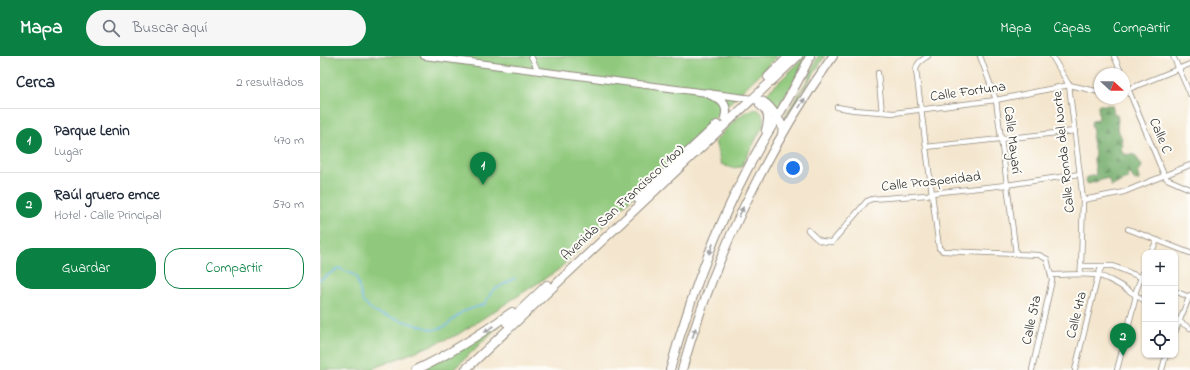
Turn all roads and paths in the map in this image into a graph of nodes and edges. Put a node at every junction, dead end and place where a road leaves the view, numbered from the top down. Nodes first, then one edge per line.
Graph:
1 (424, 56) edge
2 (531, 56) edge
3 (789, 56) edge
4 (798, 56) edge
5 (810, 56) edge
6 (833, 56) edge
7 (916, 56) edge
8 (928, 56) edge
9 (980, 56) edge
10 (1052, 56) edge
11 (1114, 56) edge
12 (1173, 56) edge
13 (920, 60) junction
14 (1190, 64) edge
15 (1119, 68) edge
16 (1178, 68) junction
17 (538, 71) junction
18 (878, 73) dead end
19 (1069, 85) junction
20 (1130, 88) edge
21 (1094, 91) edge
22 (707, 93) junction
23 (1190, 94) edge
24 (749, 98) junction
25 (1130, 99) edge
26 (996, 100) junction
27 (761, 106) junction
28 (837, 107) dead end
29 (921, 110) junction
30 (882, 112) junction
31 (777, 117) junction
32 (728, 119) junction
33 (1075, 130) junction
34 (782, 136) junction
35 (764, 138) junction
36 (1002, 138) junction
37 (926, 147) junction
38 (1190, 165) edge
39 (1080, 174) junction
40 (1164, 175) junction
41 (1006, 185) junction
42 (1190, 189) edge
43 (932, 193) junction
44 (1083, 200) junction
45 (1128, 228) dead end
46 (808, 230) dead end
47 (1157, 240) junction
48 (1152, 250) edge
49 (1190, 253) edge
50 (1016, 254) junction
51 (1081, 266) junction
52 (1102, 266) junction
53 (1080, 274) junction
54 (1052, 275) junction
55 (1098, 275) junction
56 (1142, 278) edge
57 (1142, 280) edge
58 (1178, 292) edge
59 (1136, 295) junction
60 (1190, 296) edge
61 (532, 298) junction
62 (1142, 299) edge
63 (1178, 318) edge
64 (1178, 321) edge
65 (1190, 328) edge
66 (1165, 358) edge
67 (416, 370) edge
68 (458, 370) edge
69 (465, 370) edge
70 (670, 370) edge
71 (682, 370) edge
72 (1032, 370) edge
73 (1075, 370) edge
74 (1117, 370) edge
75 (1162, 370) edge

1 - 17 street
2 - 17 street
3 - 24 highway, Avenida San Francisco (100)
4 - 24 highway, Avenida San Francisco (100)
5 - 31 highway
34 -> 6 highway
7 - 13 street
8 - 13 street
9 - 26 street, Calle Mayarí
10 - 19 street, Calle Ronda del Norte
11 - 15 street
12 - 16 street
13 - 29 street
14 - 16 street
16 - 20 street
16 - 23 street
17 - 22 street
18 - 30 street
19 - 21 street, Calle Fortuna
19 - 26 street, Calle Fortuna
19 - 33 street, Calle Ronda del Norte
22 - 24 street
22 - 32 highway
24 - 27 highway
24 - 31 highway
24 - 32 highway, Avenida San Francisco (100)
25 - 40 street, Calle C
26 - 29 street, Calle Fortuna
26 - 36 street, Calle Mayarí
27 - 32 highway
27 - 35 highway
28 - 30 street, Calle Fortuna
29 - 30 street, Calle Fortuna
29 - 37 street
31 - 34 highway
31 - 35 highway
32 - 61 highway, Avenida San Francisco (100)
32 - 69 highway, Avenida San Francisco (100)
33 - 36 street
33 - 39 street, Calle Ronda del Norte
71 -> 34 highway
35 -> 70 highway
36 - 37 street
36 - 41 street, Calle Mayarí
37 - 43 street
38 - 40 street
39 - 41 street, Calle Prosperidad
39 - 44 street, Calle Ronda del Norte
40 - 42 street, Calle C
40 - 44 street
41 - 43 street, Calle Prosperidad
41 - 50 street, Calle Mayarí
43 - 46 street, Calle Prosperidad
43 - 50 street
44 - 51 street, Calle Ronda del Norte
45 - 47 street
47 - 48 street
47 - 49 street
50 - 54 street
51 - 52 street
51 - 53 street, Calle Ronda del Norte
52 - 55 street, Calle 4ta
52 - 56 street
53 - 54 street
53 - 55 street
54 - 72 street, Calle 5ta
55 - 59 street
55 - 73 street, Calle 4ta
57 - 59 street
58 - 60 street
59 - 62 street
59 - 74 street
60 - 63 street
61 -> 67 highway
61 - 68 highway, Avenida San Francisco (100)
64 - 65 street
66 - 75 street

